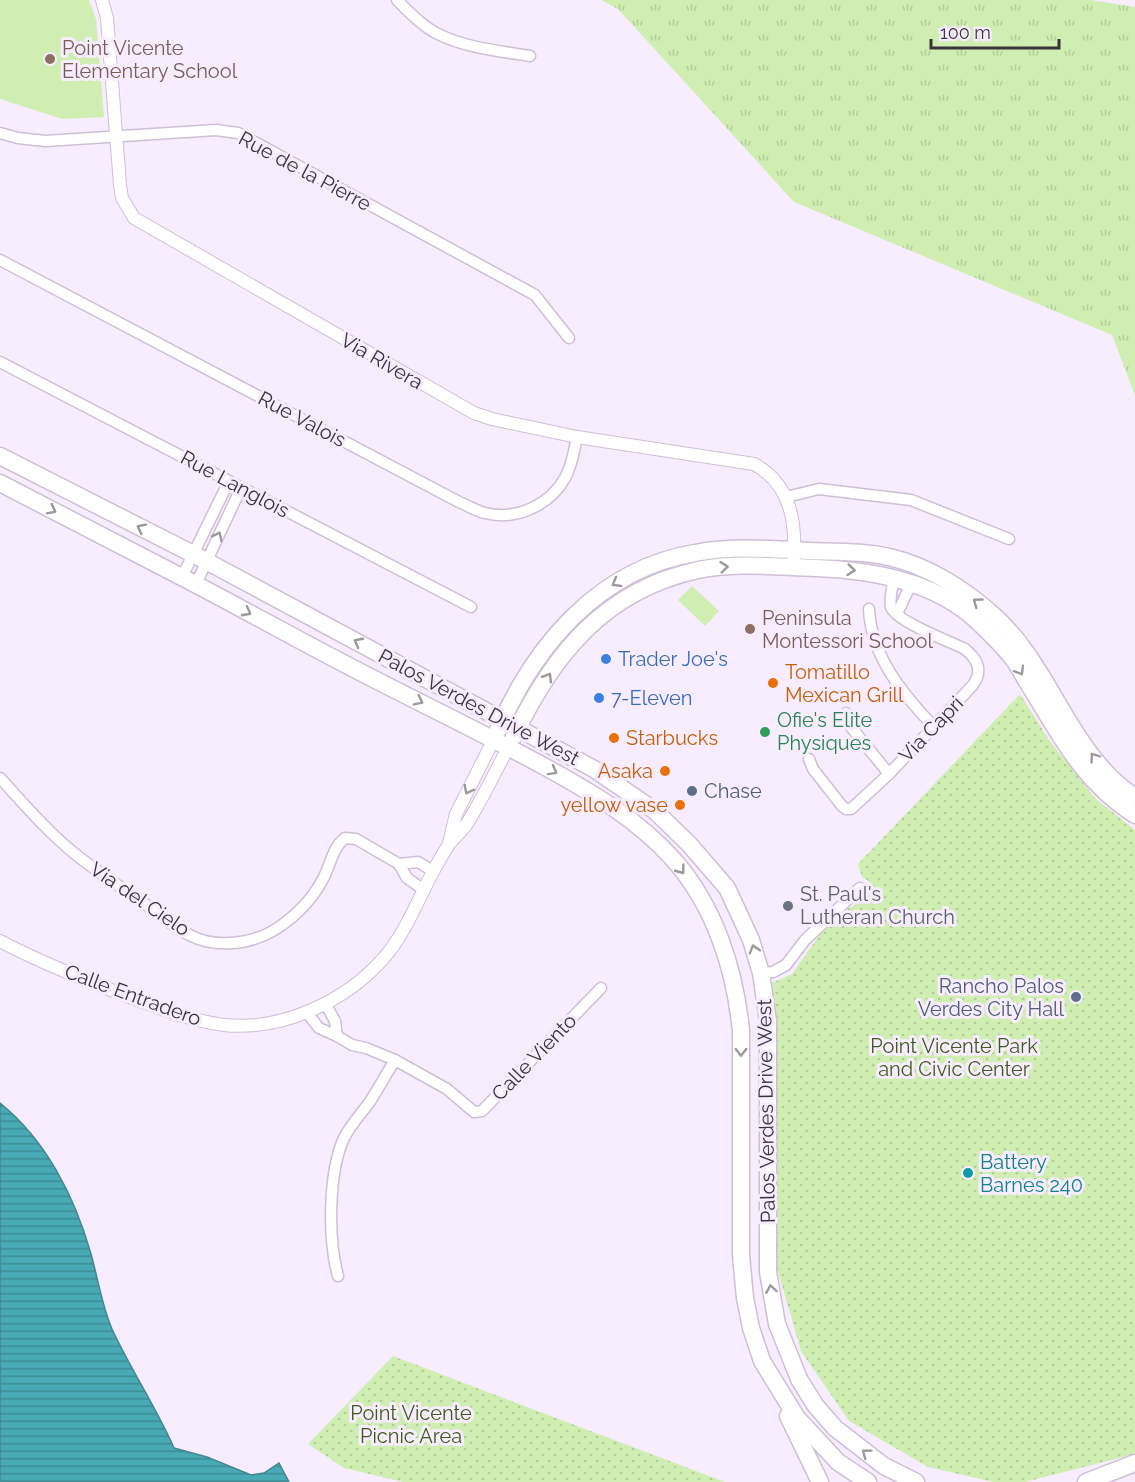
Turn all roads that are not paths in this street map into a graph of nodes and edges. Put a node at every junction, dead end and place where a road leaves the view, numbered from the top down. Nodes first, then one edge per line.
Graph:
1 (102, 0) edge
2 (397, 0) edge
3 (530, 56) dead end
4 (0, 133) edge
5 (116, 135) junction
6 (0, 260) edge
7 (569, 338) dead end
8 (0, 362) edge
9 (577, 437) junction
10 (0, 456) edge
11 (229, 481) junction
12 (0, 483) edge
13 (241, 488) junction
14 (786, 497) junction
15 (1010, 539) dead end
16 (795, 550) junction
17 (704, 551) junction
18 (199, 558) junction
19 (793, 567) junction
20 (189, 581) junction
21 (946, 581) junction
22 (900, 584) junction
23 (647, 587) junction
24 (471, 607) dead end
25 (869, 609) dead end
26 (897, 614) junction
27 (846, 713) dead end
28 (502, 719) junction
29 (933, 726) junction
30 (518, 728) junction
31 (502, 742) junction
32 (809, 759) dead end
33 (889, 774) junction
34 (0, 778) edge
35 (1135, 797) edge
36 (1135, 816) edge
37 (399, 864) junction
38 (433, 871) junction
39 (860, 888) dead end
40 (424, 890) junction
41 (0, 941) edge
42 (761, 973) junction
43 (601, 988) dead end
44 (325, 1003) junction
45 (307, 1013) junction
46 (337, 1036) junction
47 (395, 1060) junction
48 (338, 1276) dead end
49 (762, 1361) junction
50 (1135, 1463) edge
51 (820, 1478) edge
52 (868, 1482) edge
53 (916, 1482) edge
54 (1086, 1482) edge

1 - 5 street, Via Rivera
2 - 3 street
4 - 5 street, Rue de la Pierre
5 - 7 street, Rue de la Pierre
5 - 9 street, Via Rivera
6 - 9 street, Rue Valois
8 - 11 street, Rue Langlois
9 - 14 street, Via Rivera
18 -> 10 main road, Palos Verdes Drive West
11 - 13 street, Rue Langlois
11 - 18 street
12 -> 20 main road, Palos Verdes Drive West
18 -> 13 street
13 - 24 street, Rue Langlois
14 - 15 street
14 - 16 street, Via Rivera
16 - 17 main road
16 - 19 street, Via Rivera
16 - 21 main road
17 - 23 main road
17 -> 28 main road
18 - 20 street
28 -> 18 main road, Palos Verdes Drive West
19 -> 22 main road
23 -> 19 main road
20 -> 31 main road, Palos Verdes Drive West
21 - 22 main road
35 -> 21 main road
22 - 26 street
22 - 26 street
22 -> 36 main road
30 -> 23 main road
25 - 29 street
26 - 29 street, Via Capri
27 - 33 street
28 - 30 main road, Palos Verdes Drive West
28 - 31 main road
29 - 33 street, Via Capri
30 - 31 main road
42 -> 30 main road, Palos Verdes Drive West
31 - 38 street, Calle Entradero
31 -> 49 main road, Palos Verdes Drive West
32 - 33 street, Via Capri
34 - 37 street, Via del Cielo
37 - 38 street, Via del Cielo
37 - 40 street, Via del Cielo
38 - 40 street, Calle Entradero
39 - 42 street
40 - 44 street, Calle Entradero
41 - 45 street, Calle Entradero
53 -> 42 main road, Palos Verdes Drive West
43 - 47 street, Calle Viento
44 - 45 street, Calle Entradero
44 - 46 street
45 - 46 street, Calle Viento
46 - 47 street, Calle Viento
47 - 48 street
49 - 51 main road
49 - 52 main road, Palos Verdes Drive West
50 - 54 main road

